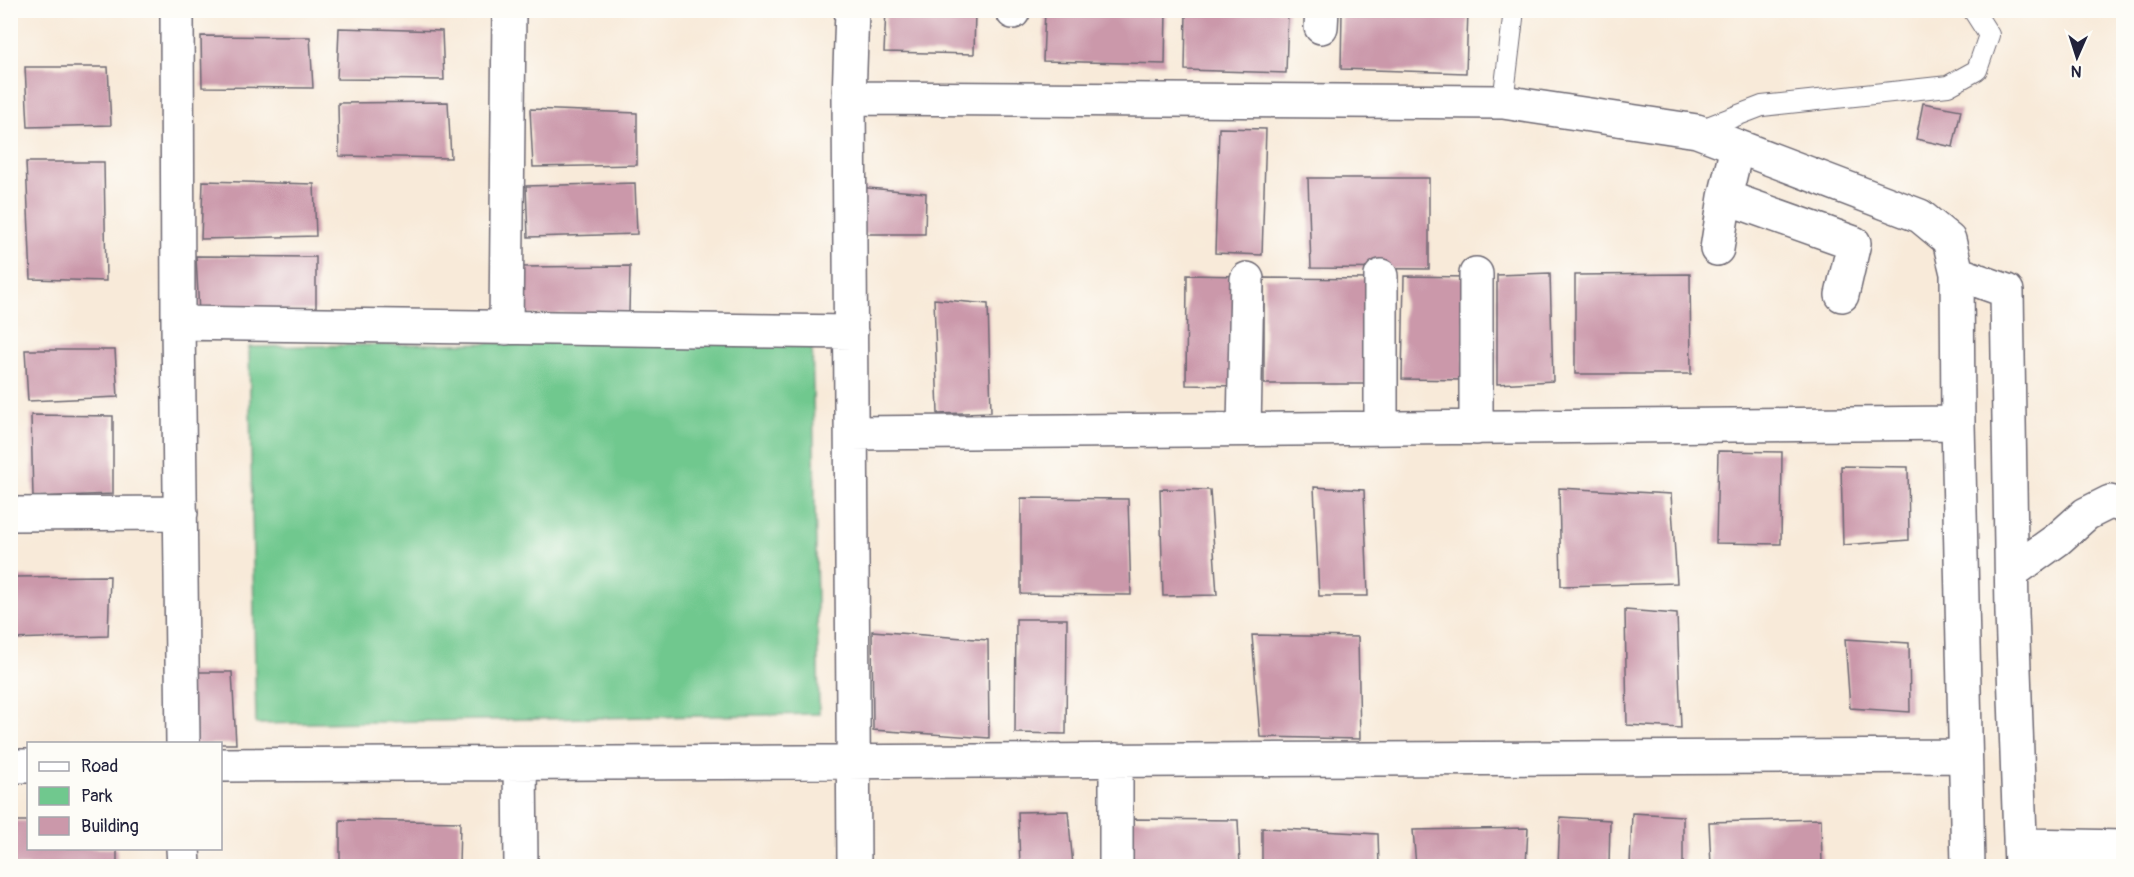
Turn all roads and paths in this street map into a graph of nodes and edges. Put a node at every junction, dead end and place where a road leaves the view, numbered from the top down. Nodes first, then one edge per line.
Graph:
1 (177, 10) edge
2 (509, 10) edge
3 (852, 10) edge
4 (1514, 10) edge
5 (1973, 10) edge
6 (849, 98) junction
7 (1503, 102) junction
8 (1697, 131) junction
9 (1737, 147) junction
10 (1725, 197) junction
11 (1717, 249) dead end
12 (1957, 273) junction
13 (1476, 274) dead end
14 (1381, 276) dead end
15 (1247, 279) dead end
16 (1842, 295) dead end
17 (178, 323) junction
18 (506, 328) junction
19 (850, 332) junction
20 (1958, 423) junction
21 (1381, 428) junction
22 (1476, 428) junction
23 (1244, 429) junction
24 (852, 433) junction
25 (2124, 507) edge
26 (181, 513) junction
27 (10, 514) edge
28 (2012, 572) junction
29 (2016, 739) junction
30 (183, 742) edge
31 (1965, 748) junction
32 (1116, 760) junction
33 (853, 762) junction
34 (520, 764) junction
35 (222, 765) edge
36 (10, 766) edge
37 (27, 766) edge
38 (2124, 848) edge
39 (183, 850) edge
40 (2020, 856) edge
41 (184, 867) edge
42 (521, 867) edge
43 (854, 867) edge
44 (1116, 867) edge
45 (1968, 867) edge

1 - 17 street
2 - 18 street
3 - 6 street
4 - 7 lane
5 - 8 lane
6 - 7 street
6 - 19 street
7 - 8 street
8 - 9 street
9 - 10 street
9 - 12 street
10 - 11 street
10 - 16 street
12 - 20 street
12 - 28 street
13 - 22 street
14 - 21 street
15 - 23 street
17 - 18 street
17 - 26 street
18 - 19 street
19 - 24 street
20 - 22 street
20 - 31 street
21 - 22 street
21 - 23 street
23 - 24 street
24 - 33 street
25 - 28 street
26 - 27 street
26 - 30 street
28 - 29 street
29 - 31 street
29 - 40 street
31 - 32 street
31 - 45 street
32 - 33 street
32 - 44 street
33 - 34 street
33 - 43 street
34 - 35 street
34 - 42 street
36 - 37 street
38 - 40 street
39 - 41 street

